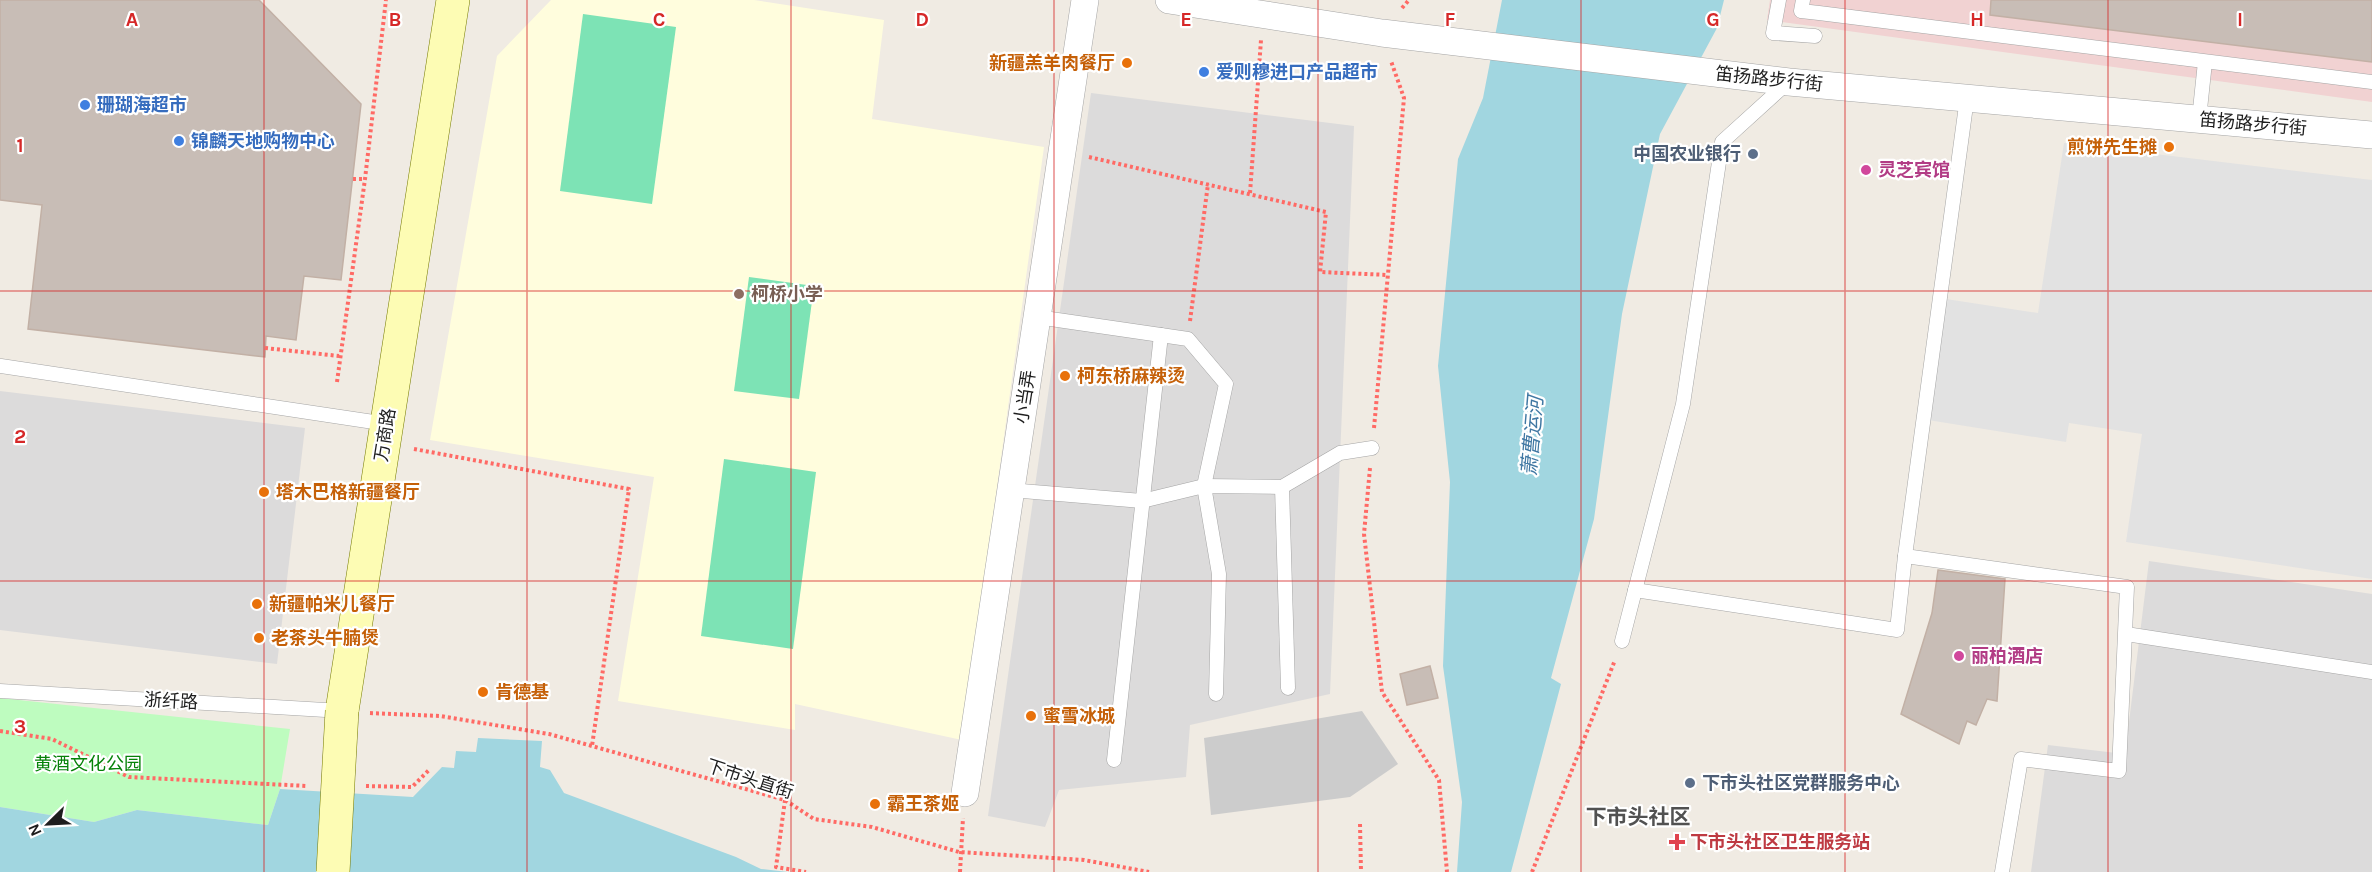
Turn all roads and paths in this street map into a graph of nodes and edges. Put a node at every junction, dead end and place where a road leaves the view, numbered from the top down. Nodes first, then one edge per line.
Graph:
1 (386, 0) edge
2 (453, 0) edge
3 (1085, 0) edge
4 (1168, 0) edge
5 (1779, 0) edge
6 (1803, 0) edge
7 (1263, 15) junction
8 (1815, 36) dead end
9 (2205, 62) junction
10 (1789, 82) junction
11 (2372, 82) edge
12 (1967, 98) junction
13 (2199, 119) junction
14 (2372, 135) edge
15 (1062, 150) junction
16 (353, 179) dead end
17 (365, 179) junction
18 (1208, 184) junction
19 (1250, 193) junction
20 (1388, 275) dead end
21 (1037, 317) junction
22 (1161, 335) junction
23 (1188, 339) junction
24 (265, 348) dead end
25 (339, 356) junction
26 (1, 366) edge
27 (337, 382) dead end
28 (385, 434) junction
29 (1372, 448) dead end
30 (1204, 486) junction
31 (1282, 488) junction
32 (1011, 490) junction
33 (1142, 501) junction
34 (1905, 556) junction
35 (1635, 590) junction
36 (2126, 634) junction
37 (1622, 641) joint
38 (2372, 672) edge
39 (1288, 688) dead end
40 (0, 691) edge
41 (1216, 694) dead end
42 (342, 711) junction
43 (0, 731) edge
44 (592, 746) junction
45 (1114, 760) dead end
46 (430, 769) dead end
47 (311, 786) dead end
48 (356, 786) dead end
49 (965, 793) joint
50 (785, 800) junction
51 (1360, 824) dead end
52 (960, 852) junction
53 (776, 869) edge
54 (333, 872) edge
55 (806, 872) edge
56 (960, 872) edge
57 (1149, 872) edge
58 (1361, 872) edge
59 (1532, 872) edge
60 (2002, 872) edge

1 - 17 path
2 - 28 street, 万商路
3 - 15 street, 小当弄
4 - 7 street, 笛扬路步行街
5 - 8 lane
6 - 9 lane
7 - 10 street, 笛扬路步行街
7 - 19 path
9 - 11 lane
9 - 13 lane
10 - 12 street, 笛扬路步行街
10 - 35 lane
12 - 13 street, 笛扬路步行街
12 - 34 lane
13 - 14 street, 笛扬路步行街
15 - 18 path
15 - 21 street, 小当弄
16 - 17 path
17 - 25 path
18 - 19 path
18 - 23 path
19 - 20 path
21 - 22 lane
21 - 32 street, 小当弄
22 - 23 lane
22 - 33 lane
23 - 30 lane
24 - 25 path
25 - 27 path
26 - 28 lane
28 - 42 street, 万商路
28 - 44 path
29 - 31 lane
30 - 31 lane
30 - 33 lane
30 - 41 lane
31 - 39 lane
32 - 33 lane
32 - 49 street, 小当弄
33 - 45 lane
34 - 35 lane
34 - 36 lane
35 - 37 lane
36 - 38 lane
36 - 60 lane
37 - 59 path
40 - 42 lane, 浙纤路
42 - 44 path, 下市头直街
42 - 54 street, 万商路, bridge
43 - 47 path
44 - 50 path, 下市头直街
46 - 48 path
49 - 52 path
50 - 52 path, 下市头直街
50 - 53 path
51 - 58 path
52 - 56 path
52 - 57 path, 下市头直街
53 - 55 path

